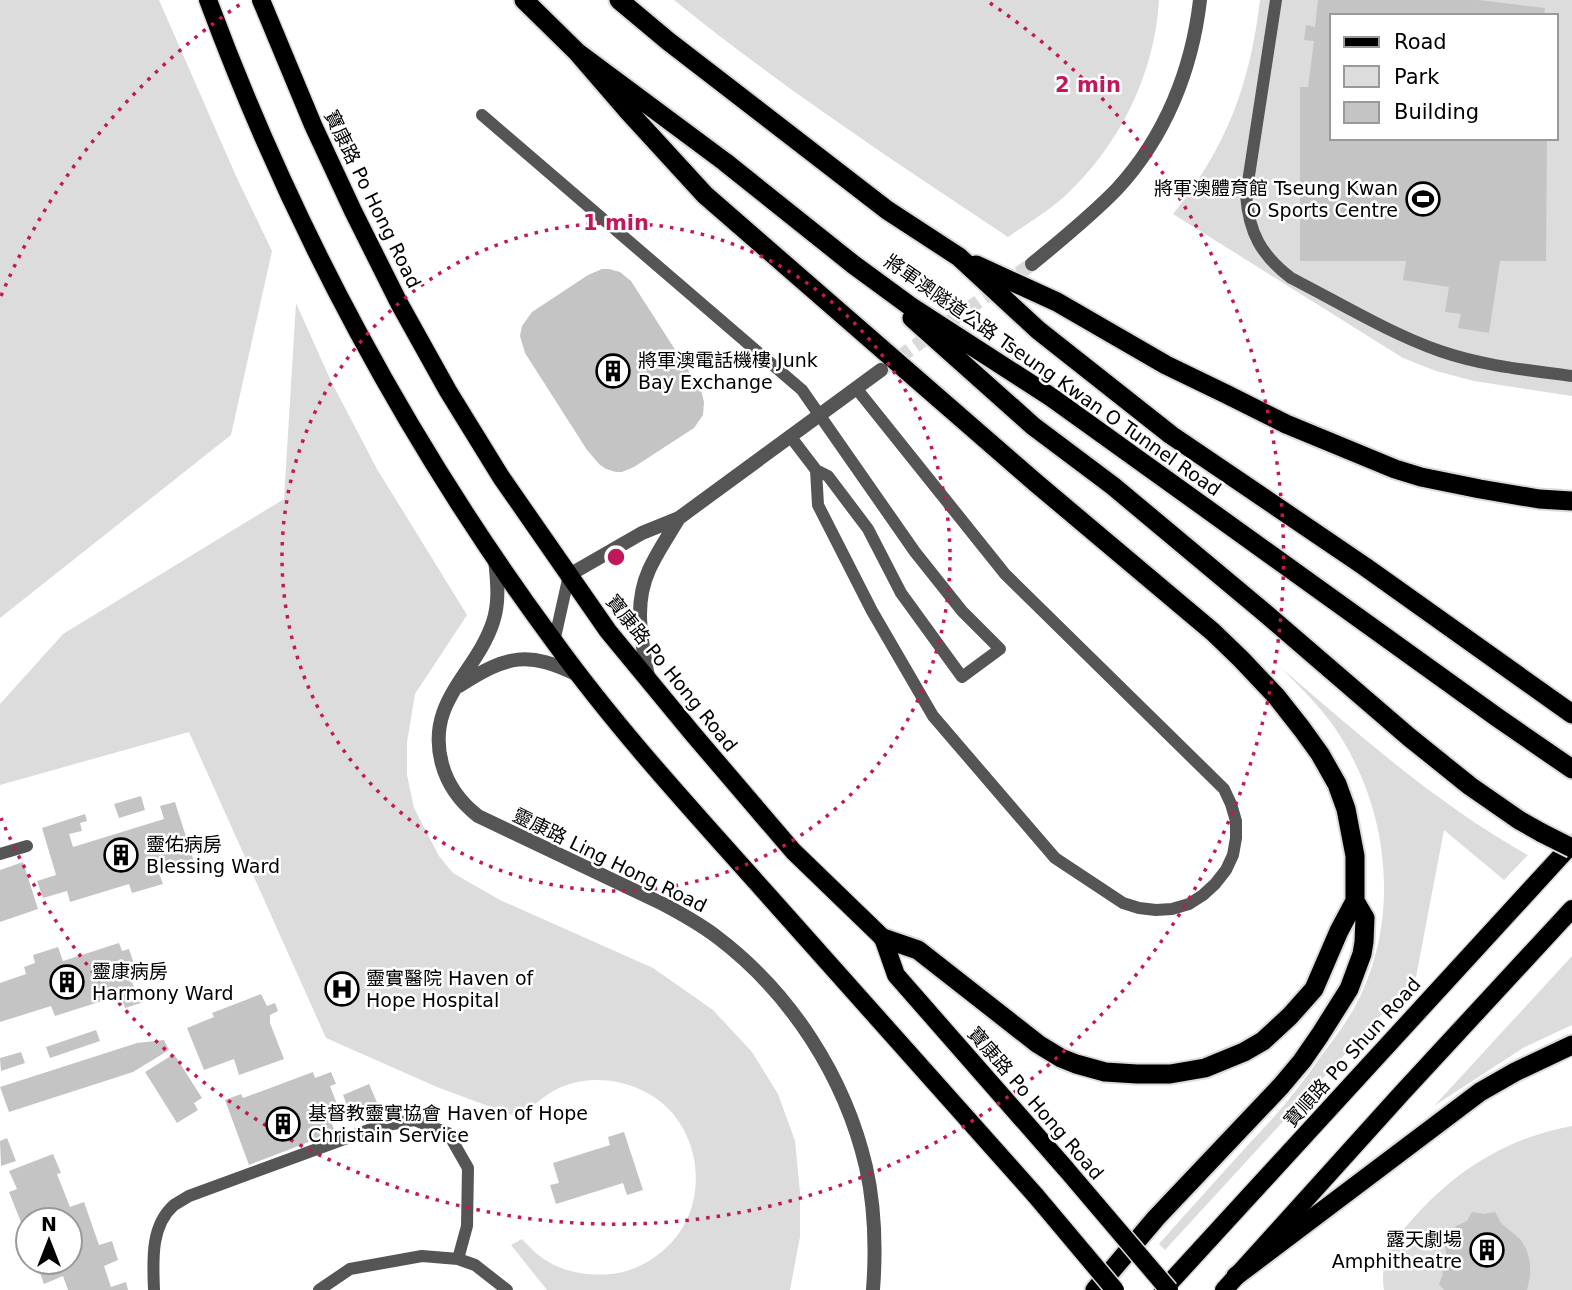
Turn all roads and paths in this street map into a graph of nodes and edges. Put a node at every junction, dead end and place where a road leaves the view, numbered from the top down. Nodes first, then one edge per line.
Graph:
1 (208, 0) edge
2 (261, 0) edge
3 (524, 0) edge
4 (620, 0) edge
5 (1200, 0) edge
6 (1276, 0) edge
7 (577, 52) junction
8 (482, 115) dead end
9 (959, 257) junction
10 (1032, 264) tunnel mouth
11 (854, 265) junction
12 (881, 370) tunnel mouth
13 (1572, 376) edge
14 (856, 388) junction
15 (820, 415) junction
16 (790, 436) junction
17 (816, 470) junction
18 (1572, 501) edge
19 (679, 518) junction
20 (495, 558) junction
21 (569, 575) junction
22 (554, 642) junction
23 (580, 677) junction
24 (648, 677) junction
25 (455, 689) junction
26 (1572, 714) edge
27 (1572, 769) edge
28 (27, 846) dead end
29 (1572, 846) edge
30 (0, 854) edge
31 (1355, 901) junction
32 (1572, 909) edge
33 (883, 938) junction
34 (1572, 1045) edge
35 (458, 1259) junction
36 (1230, 1283) edge
37 (154, 1290) edge
38 (319, 1290) edge
39 (507, 1290) edge
40 (873, 1290) edge
41 (1095, 1290) edge
42 (1115, 1290) edge
43 (1163, 1290) edge
44 (1169, 1290) edge

1 - 20 main road
2 - 21 main road, 寶康路 Po Hong Road
3 - 7 highway, 將軍澳隧道公路 Tseung Kwan O Tunnel Road
4 - 9 highway, 將軍澳隧道公路 Tseung Kwan O Tunnel Road
5 - 10 street
6 - 13 lane
7 - 11 highway, 將軍澳隧道公路 Tseung Kwan O Tunnel Road
7 - 31 highway
8 - 15 lane
9 - 18 highway
9 - 26 highway, 將軍澳隧道公路 Tseung Kwan O Tunnel Road
11 - 27 highway, 將軍澳隧道公路 Tseung Kwan O Tunnel Road
11 - 29 highway, bridge
12 - 14 street
14 - 15 street
14 - 17 lane
15 - 16 street
15 - 17 lane
16 - 17 lane
16 - 19 street
19 - 21 street
19 - 24 street
20 - 22 main road
20 - 25 street, 靈康路 Ling Hong Road
21 - 22 lane
21 - 24 main road, 寶康路 Po Hong Road
22 - 23 main road
23 - 25 street
23 - 42 main road, bridge
24 - 33 main road, 寶康路 Po Hong Road
25 - 40 street, 靈康路 Ling Hong Road
28 - 30 lane
29 - 43 main road, 寶順路 Po Shun Road
31 - 33 highway
31 - 41 highway
32 - 36 main road
33 - 44 main road, 寶康路 Po Hong Road, bridge
34 - 36 highway
35 - 37 lane
35 - 38 lane
35 - 39 lane

